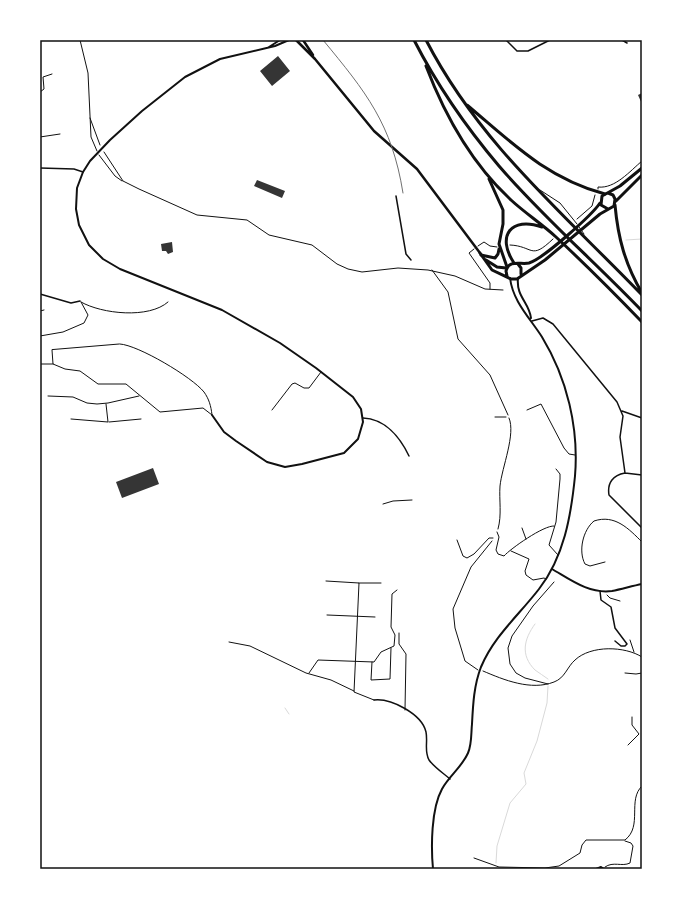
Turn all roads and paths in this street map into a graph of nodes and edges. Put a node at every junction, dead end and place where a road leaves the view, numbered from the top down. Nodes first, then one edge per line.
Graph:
1 (80, 40) edge
2 (280, 40) edge
3 (289, 40) edge
4 (296, 40) edge
5 (303, 40) edge
6 (414, 40) edge
7 (426, 40) edge
8 (506, 40) edge
9 (550, 40) edge
10 (622, 40) edge
11 (627, 43) dead end
12 (268, 47) junction
13 (422, 55) junction
14 (315, 59) junction
15 (52, 74) dead end
16 (40, 92) edge
17 (462, 100) junction
18 (90, 118) junction
19 (96, 133) dead end
20 (60, 134) dead end
21 (40, 137) edge
22 (96, 150) dead end
23 (99, 155) dead end
24 (642, 161) edge
25 (110, 163) dead end
26 (40, 168) edge
27 (642, 168) edge
28 (83, 172) junction
29 (642, 175) edge
30 (487, 176) junction
31 (123, 181) junction
32 (533, 186) junction
33 (598, 190) dead end
34 (596, 192) dead end
35 (607, 193) junction
36 (396, 196) dead end
37 (616, 201) junction
38 (600, 203) junction
39 (615, 205) junction
40 (608, 209) junction
41 (584, 213) dead end
42 (544, 228) junction
43 (553, 239) dead end
44 (587, 240) junction
45 (484, 242) dead end
46 (510, 245) dead end
47 (499, 249) junction
48 (469, 253) dead end
49 (480, 254) junction
50 (411, 260) dead end
51 (484, 260) junction
52 (516, 264) junction
53 (506, 268) junction
54 (432, 270) junction
55 (521, 274) junction
56 (509, 277) junction
57 (518, 278) junction
58 (489, 290) junction
59 (503, 290) dead end
60 (40, 294) edge
61 (642, 294) edge
62 (80, 302) junction
63 (168, 302) dead end
64 (44, 310) dead end
65 (40, 311) edge
66 (642, 311) edge
67 (532, 320) junction
68 (642, 322) edge
69 (40, 336) edge
70 (40, 364) edge
71 (54, 364) junction
72 (321, 371) junction
73 (139, 395) junction
74 (48, 396) dead end
75 (106, 403) junction
76 (272, 410) dead end
77 (527, 410) dead end
78 (622, 411) junction
79 (212, 415) junction
80 (495, 417) dead end
81 (506, 417) dead end
82 (363, 418) junction
83 (642, 418) edge
84 (71, 419) dead end
85 (141, 420) dead end
86 (108, 422) junction
87 (511, 424) dead end
88 (575, 455) junction
89 (409, 456) dead end
90 (556, 469) dead end
91 (625, 473) junction
92 (642, 475) edge
93 (412, 500) dead end
94 (383, 504) dead end
95 (555, 526) junction
96 (522, 528) dead end
97 (642, 528) edge
98 (496, 532) dead end
99 (493, 538) dead end
100 (457, 540) dead end
101 (526, 540) junction
102 (642, 542) edge
103 (510, 551) junction
104 (558, 555) junction
105 (605, 562) dead end
106 (552, 569) junction
107 (546, 579) junction
108 (326, 582) dead end
109 (554, 582) dead end
110 (359, 583) junction
111 (381, 583) dead end
112 (642, 584) edge
113 (397, 590) dead end
114 (600, 591) junction
115 (607, 595) dead end
116 (620, 601) dead end
117 (328, 615) dead end
118 (357, 616) junction
119 (375, 617) dead end
120 (399, 633) dead end
121 (630, 640) dead end
122 (615, 641) dead end
123 (229, 642) dead end
124 (391, 647) junction
125 (634, 652) junction
126 (642, 657) edge
127 (356, 660) junction
128 (465, 660) dead end
129 (372, 662) junction
130 (474, 668) dead end
131 (309, 673) junction
132 (486, 673) dead end
133 (625, 673) dead end
134 (642, 673) edge
135 (548, 684) junction
136 (354, 692) junction
137 (374, 700) joint
138 (405, 710) junction
139 (632, 717) dead end
140 (628, 745) dead end
141 (450, 779) junction
142 (642, 786) edge
143 (625, 840) junction
144 (474, 858) dead end
145 (604, 868) edge
146 (433, 869) edge
147 (596, 869) edge

1 - 18 path
2 - 12 street
3 - 12 street
4 - 14 main road
5 - 14 main road
6 - 13 highway
7 - 17 highway
8 - 9 street
10 - 11 street
12 - 28 street
13 - 30 highway
13 - 66 highway
14 - 49 main road
15 - 16 lane
17 - 32 highway
17 - 35 highway
18 - 19 path
18 - 22 path
20 - 21 lane
23 - 31 path
24 - 33 path
25 - 31 path
26 - 28 street
27 - 35 highway
28 - 72 street
29 - 37 highway
30 - 42 highway
30 - 47 highway
31 - 54 path
32 - 44 highway
32 - 44 lane
34 - 41 path
35 - 37 highway
35 - 38 highway
36 - 50 street
37 - 39 highway
38 - 40 highway
38 - 52 highway
39 - 40 highway
39 - 61 highway
40 - 55 highway
42 - 52 highway
42 - 68 highway
43 - 46 path
44 - 61 highway
45 - 47 path
47 - 49 highway
47 - 53 highway
48 - 58 path
49 - 51 highway
51 - 53 highway
51 - 56 highway
52 - 53 highway
52 - 55 highway
53 - 56 highway
54 - 58 path
54 - 87 path
55 - 57 highway
56 - 57 highway
56 - 67 street
57 - 67 street
58 - 59 path
60 - 62 street
62 - 63 lane
62 - 69 lane
64 - 65 lane
67 - 78 street
67 - 88 street
70 - 71 lane
71 - 73 lane
71 - 79 lane
72 - 76 lane
72 - 82 street
73 - 75 lane
73 - 79 lane
74 - 75 lane
75 - 86 lane
77 - 88 lane
78 - 83 street
78 - 91 street
79 - 82 street
80 - 81 lane
82 - 89 street
84 - 86 lane
85 - 86 lane
88 - 104 street
90 - 95 lane
91 - 92 street
91 - 97 street
93 - 94 lane
95 - 101 lane
95 - 104 lane
96 - 101 lane
98 - 103 lane
99 - 100 lane
101 - 103 lane
102 - 105 lane
103 - 107 lane
104 - 106 street
106 - 107 street
106 - 114 street
107 - 141 street
108 - 110 lane
109 - 135 path
110 - 111 lane
110 - 118 lane
112 - 114 street
113 - 124 lane
114 - 122 street
115 - 116 path
117 - 118 lane
118 - 119 lane
118 - 127 lane
120 - 138 lane
121 - 125 path
123 - 131 lane
124 - 129 lane
124 - 129 lane
125 - 126 path
125 - 135 path
127 - 129 lane
127 - 131 lane
127 - 136 lane
128 - 130 path
131 - 136 lane
132 - 135 path
133 - 134 lane
136 - 137 lane
137 - 138 street
138 - 141 street
139 - 140 lane
141 - 146 street
142 - 143 path
143 - 144 path
143 - 145 path
145 - 147 street

